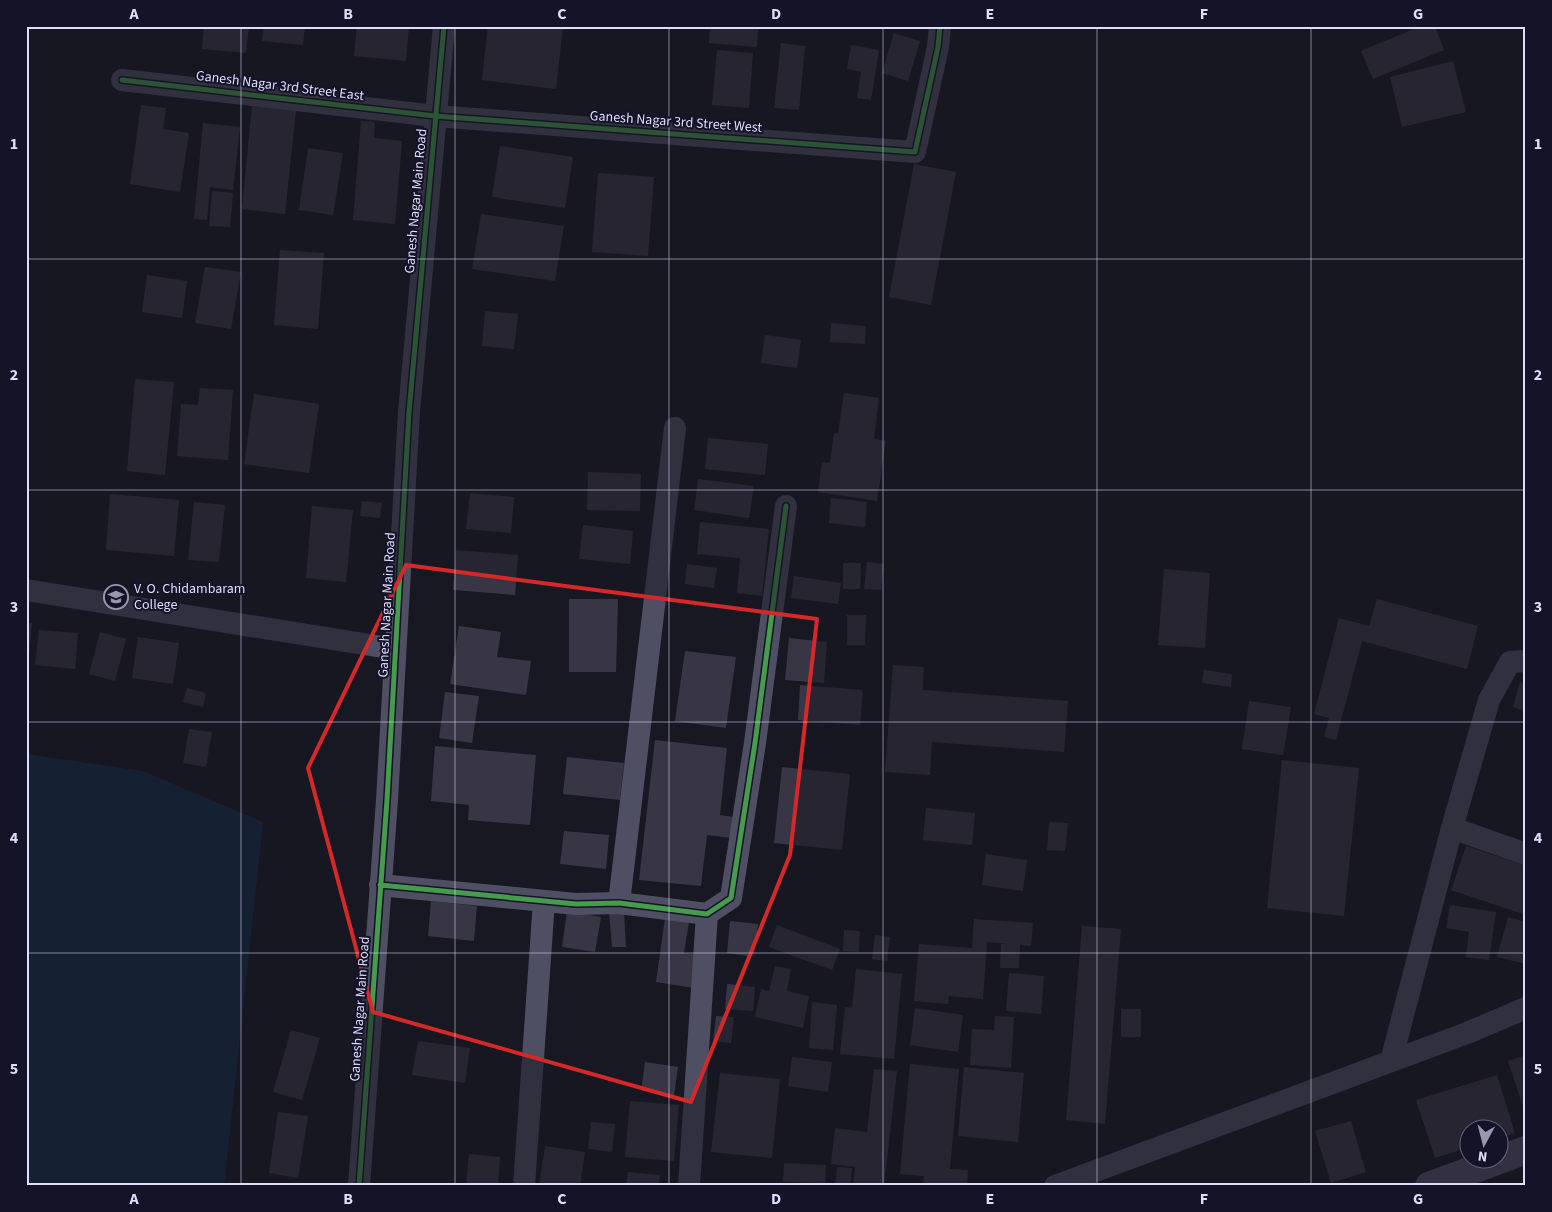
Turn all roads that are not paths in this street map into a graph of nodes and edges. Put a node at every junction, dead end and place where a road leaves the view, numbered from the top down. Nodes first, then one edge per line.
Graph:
1 (444, 26) edge
2 (940, 26) edge
3 (122, 80) dead end
4 (435, 116) junction
5 (674, 428) dead end
6 (786, 506) dead end
7 (26, 590) edge
8 (395, 649) junction
9 (1526, 662) edge
10 (1452, 828) junction
11 (1526, 854) edge
12 (380, 885) junction
13 (544, 901) junction
14 (619, 903) junction
15 (707, 914) junction
16 (1526, 1008) edge
17 (1391, 1061) junction
18 (1526, 1150) edge
19 (359, 1186) edge
20 (524, 1186) edge
21 (689, 1186) edge
22 (1055, 1186) edge
23 (1429, 1186) edge

1 - 4 street, Ganesh Nagar Main Road
2 - 4 street, Ganesh Nagar 3rd Street West
3 - 4 street, Ganesh Nagar 3rd Street East
4 - 8 street, Ganesh Nagar Main Road
5 - 14 street
6 - 15 street
7 - 8 street
8 - 12 street, Ganesh Nagar Main Road
9 - 10 street
10 - 11 street
10 - 17 street
12 - 13 street
12 - 19 street, Ganesh Nagar Main Road
13 - 14 street
13 - 20 street
14 - 15 street
15 - 21 street
16 - 17 street
17 - 22 street
18 - 23 main road

